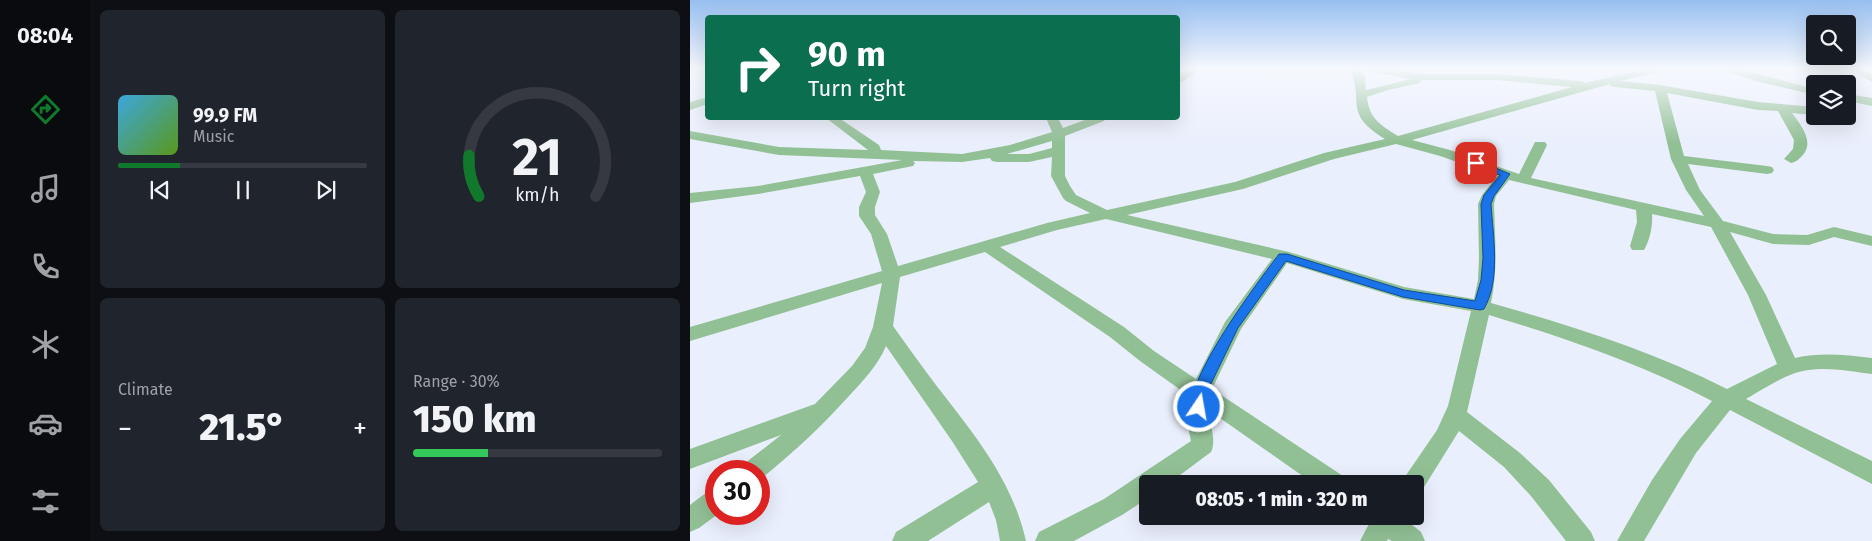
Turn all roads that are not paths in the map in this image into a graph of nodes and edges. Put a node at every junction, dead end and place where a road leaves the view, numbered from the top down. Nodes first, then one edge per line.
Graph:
1 (1366, 93) edge
2 (1562, 93) edge
3 (1661, 93) edge
4 (1691, 93) edge
5 (1361, 95) joint
6 (1856, 99) edge
7 (705, 101) edge
8 (1872, 102) edge
9 (690, 106) edge
10 (1783, 109) junction
11 (1806, 110) edge
12 (835, 120) edge
13 (1053, 120) edge
14 (1095, 120) edge
15 (1059, 133) junction
16 (690, 135) edge
17 (1396, 140) junction
18 (1540, 145) dead end
19 (1058, 151) junction
20 (875, 154) junction
21 (936, 158) junction
22 (963, 158) junction
23 (1029, 158) junction
24 (1791, 158) dead end
25 (1678, 159) junction
26 (1767, 170) dead end
27 (865, 171) junction
28 (1058, 172) junction
29 (1514, 177) junction
30 (690, 198) edge
31 (1643, 207) junction
32 (1103, 214) junction
33 (1717, 224) junction
34 (1870, 236) edge
35 (986, 245) junction
36 (1638, 246) dead end
37 (1283, 256) junction
38 (892, 274) junction
39 (1480, 306) junction
40 (883, 327) junction
41 (690, 334) edge
42 (1872, 366) edge
43 (1789, 367) junction
44 (1200, 392) junction
45 (1726, 399) junction
46 (823, 410) junction
47 (1454, 415) junction
48 (690, 459) edge
49 (767, 460) edge
50 (1872, 473) edge
51 (1161, 475) edge
52 (1321, 475) edge
53 (1418, 475) edge
54 (993, 486) junction
55 (1139, 490) edge
56 (705, 508) edge
57 (690, 520) edge
58 (1384, 525) edge
59 (905, 541) edge
60 (1013, 541) edge
61 (1048, 541) edge
62 (1412, 541) edge
63 (1582, 541) edge
64 (1630, 541) edge

1 - 5 street
2 - 17 street
3 - 25 street
4 - 10 street
5 - 17 street
6 - 8 street
7 - 9 street
10 - 11 street
10 - 24 street
12 - 20 street
13 - 15 street
14 - 15 street
15 - 19 street
15 - 22 street
16 - 20 street
17 - 29 street
17 - 32 street
18 - 29 street
19 - 23 street
19 - 28 street
20 - 21 street
21 - 22 street
21 - 27 street
22 - 23 street
23 - 28 street
25 - 26 street
25 - 33 street
27 - 30 street
27 - 38 street
28 - 32 street
29 - 31 street
29 - 39 street
31 - 33 street
31 - 36 street
32 - 35 street
32 - 37 street
33 - 34 street
33 - 43 street
35 - 38 street
35 - 44 street
37 - 39 street
37 - 44 street
38 - 40 street
38 - 41 street
39 - 45 street
39 - 47 street
40 - 46 street
40 - 54 street
42 - 43 street
43 - 45 street
44 - 51 street
44 - 52 street
45 - 50 street
45 - 64 street
46 - 48 street
46 - 49 street
47 - 53 street
47 - 63 street
54 - 59 street
54 - 60 street
55 - 61 street
56 - 57 street
58 - 62 street

